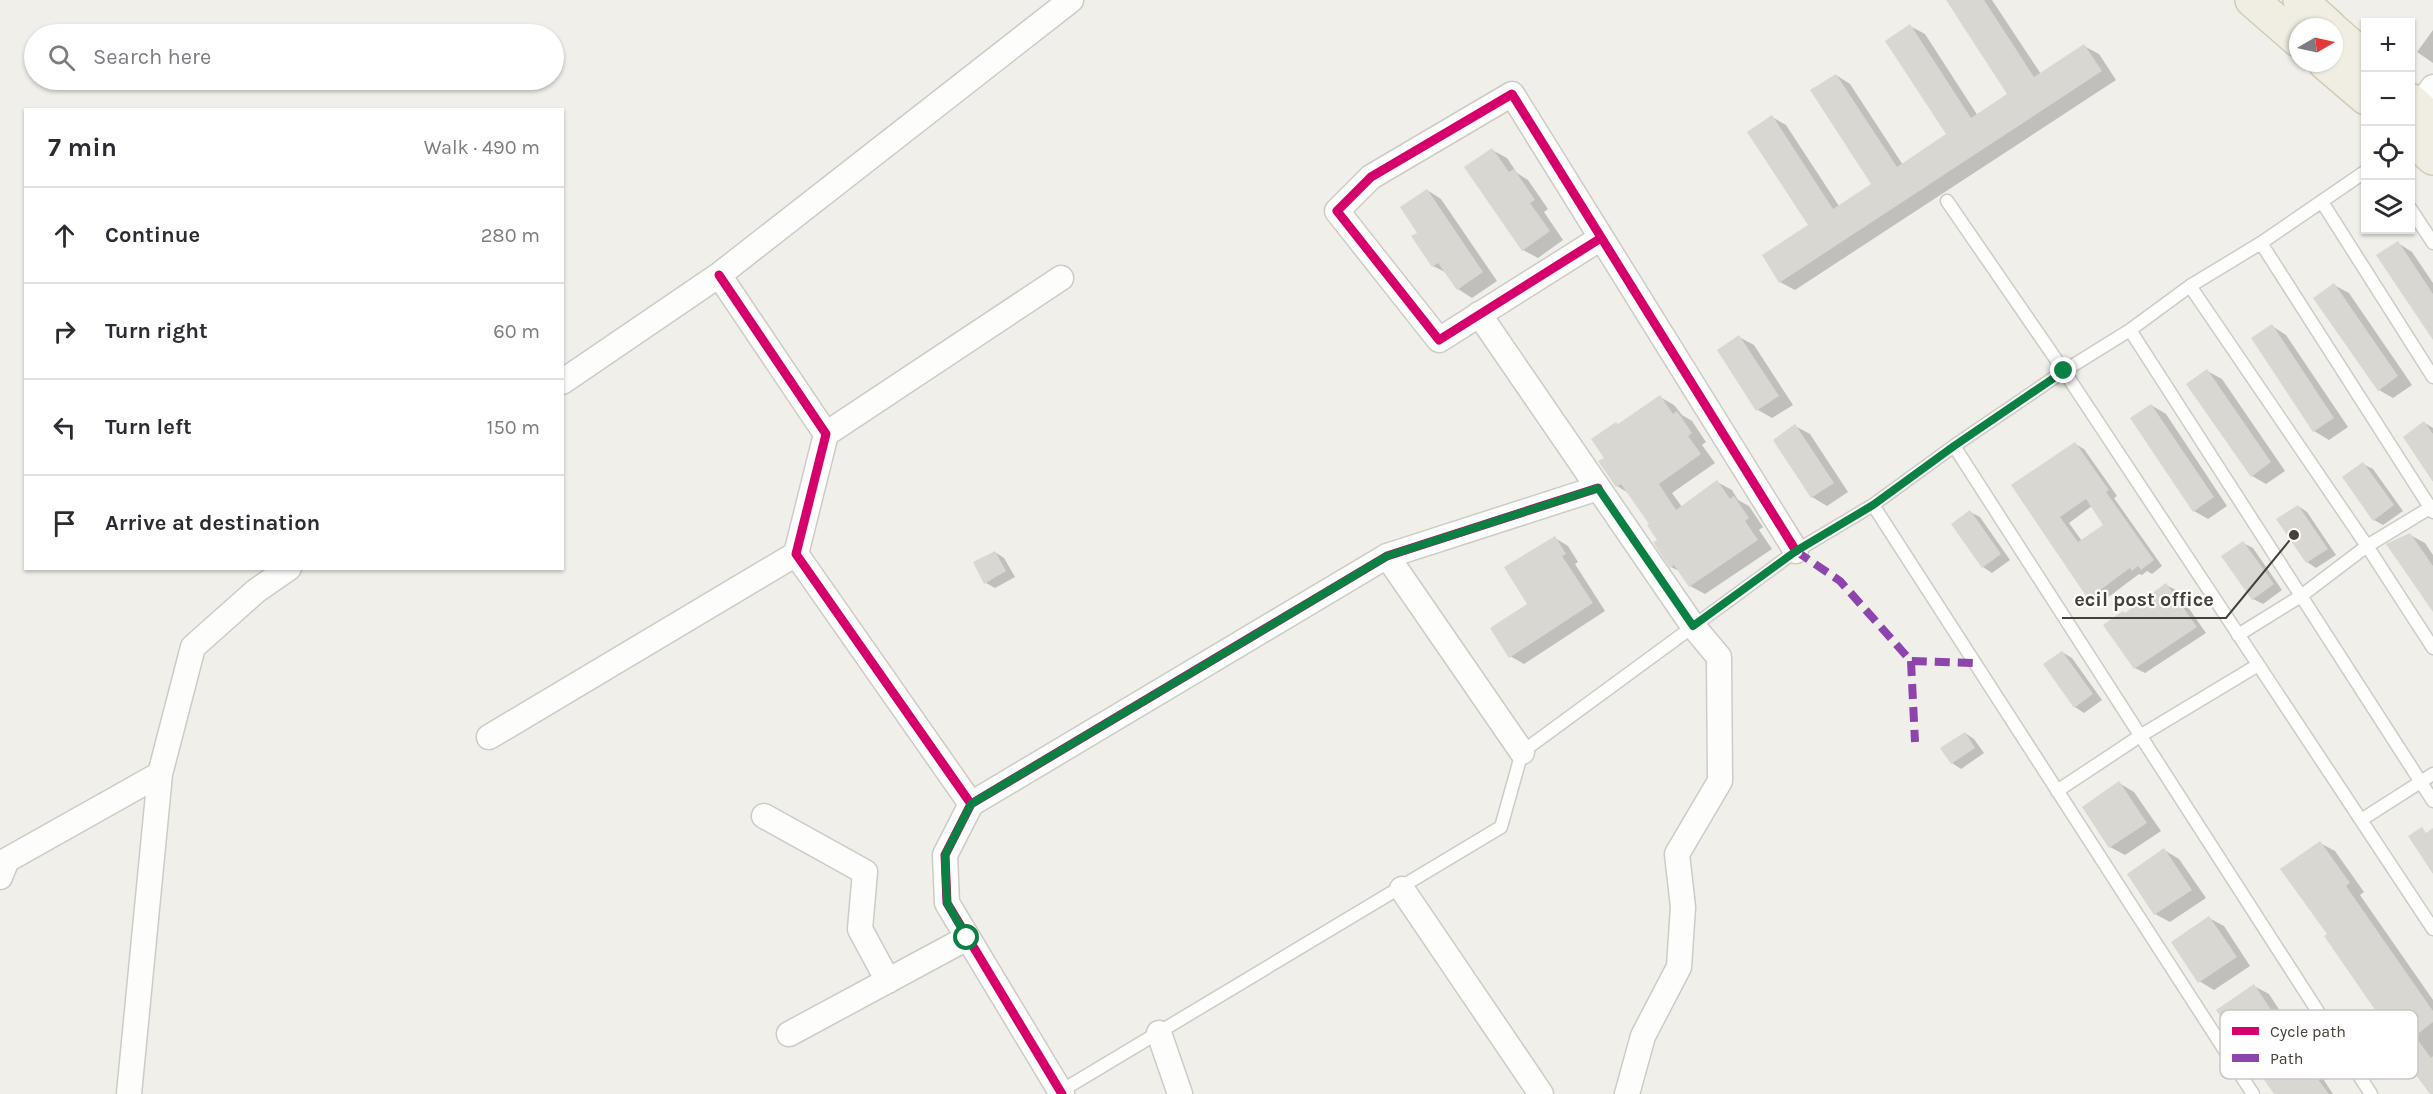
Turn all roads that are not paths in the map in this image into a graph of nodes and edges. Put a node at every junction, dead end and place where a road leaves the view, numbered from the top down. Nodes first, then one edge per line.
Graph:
1 (1071, 0) edge
2 (2252, 0) edge
3 (2300, 0) edge
4 (2320, 18) edge
5 (2289, 32) edge
6 (2343, 39) edge
7 (2361, 55) edge
8 (2336, 72) edge
9 (2361, 94) edge
10 (2421, 110) edge
11 (2433, 158) edge
12 (2361, 175) edge
13 (1947, 201) dead end
14 (2322, 202) junction
15 (2415, 216) edge
16 (1601, 238) junction
17 (2261, 243) junction
18 (2433, 243) edge
19 (719, 275) junction
20 (1060, 278) dead end
21 (2190, 286) junction
22 (1479, 314) junction
23 (2130, 330) junction
24 (2064, 371) junction
25 (2433, 376) edge
26 (564, 381) edge
27 (826, 434) junction
28 (1954, 446) junction
29 (1598, 488) junction
30 (1873, 505) junction
31 (2432, 509) edge
32 (2367, 546) junction
33 (1796, 551) junction
34 (796, 554) junction
35 (1387, 556) junction
36 (286, 570) edge
37 (2301, 596) junction
38 (1693, 626) junction
39 (2238, 635) junction
40 (2433, 648) edge
41 (2258, 665) junction
42 (2140, 736) junction
43 (489, 737) dead end
44 (1522, 752) junction
45 (160, 774) junction
46 (2433, 774) edge
47 (2421, 783) junction
48 (2057, 791) junction
49 (2433, 801) edge
50 (971, 804) junction
51 (764, 816) dead end
52 (2361, 820) junction
53 (0, 877) edge
54 (1402, 889) junction
55 (2433, 929) edge
56 (967, 938) junction
57 (888, 981) junction
58 (2317, 1010) edge
59 (1159, 1033) junction
60 (789, 1034) dead end
61 (2220, 1043) edge
62 (2243, 1079) edge
63 (2361, 1079) edge
64 (1060, 1093) edge
65 (129, 1094) edge
66 (1180, 1094) edge
67 (1541, 1094) edge
68 (1627, 1094) edge
69 (2253, 1094) edge
70 (2371, 1094) edge

1 - 19 street
2 - 5 main road
3 - 4 main road
6 - 7 main road
8 - 9 main road
10 - 11 main road
12 - 14 lane
13 - 24 lane
14 - 17 lane
14 - 25 lane
15 - 18 lane
16 - 22 street
16 - 22 street
16 - 33 street
17 - 21 lane
17 - 31 lane
19 - 26 street
19 - 27 street
20 - 27 street
21 - 23 lane
21 - 32 lane
22 - 29 street
23 - 24 lane
23 - 37 lane
24 - 28 lane
24 - 39 lane
27 - 34 street
28 - 30 lane
28 - 42 lane
29 - 35 street
29 - 38 street
30 - 33 lane
30 - 48 lane
31 - 32 lane
32 - 37 lane
32 - 40 lane
33 - 38 lane
34 - 43 street
34 - 50 street
35 - 44 street
35 - 50 street
36 - 45 street
37 - 39 lane
37 - 47 lane
38 - 44 lane
38 - 68 street
39 - 41 lane
41 - 42 lane
41 - 52 lane
42 - 48 lane
42 - 58 lane
44 - 54 lane
45 - 53 street
45 - 65 street
46 - 47 lane
47 - 49 lane
47 - 52 lane
48 - 61 lane
50 - 56 street
51 - 57 street
52 - 55 lane
54 - 59 lane
54 - 67 street
56 - 57 street
56 - 64 street
57 - 60 street
59 - 64 lane
59 - 66 street
62 - 69 lane
63 - 70 lane

